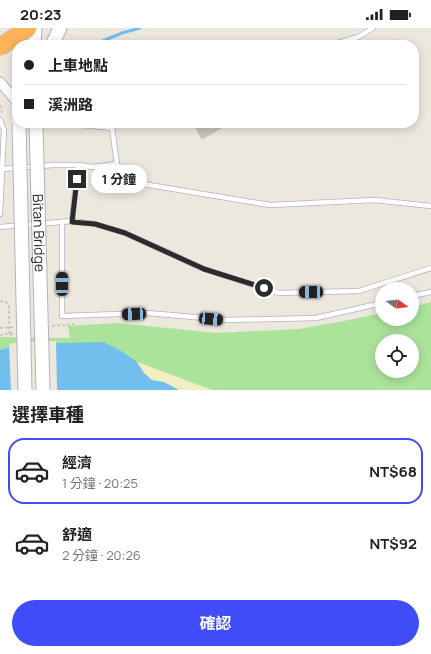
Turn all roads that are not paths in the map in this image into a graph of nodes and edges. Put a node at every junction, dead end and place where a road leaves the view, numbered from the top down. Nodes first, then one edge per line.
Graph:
1 (20, 28) edge
2 (28, 28) edge
3 (35, 28) edge
4 (60, 28) edge
5 (373, 28) edge
6 (19, 40) edge
7 (34, 40) edge
8 (54, 40) edge
9 (348, 40) edge
10 (0, 47) edge
11 (0, 82) edge
12 (12, 96) edge
13 (0, 120) edge
14 (19, 128) edge
15 (36, 128) edge
16 (112, 128) edge
17 (117, 164) junction
18 (78, 165) junction
19 (2, 169) junction
20 (431, 206) edge
21 (0, 214) edge
22 (62, 222) junction
23 (72, 222) junction
24 (0, 228) edge
25 (431, 268) edge
26 (431, 292) edge
27 (419, 295) edge
28 (375, 305) edge
29 (25, 390) edge
30 (43, 390) edge

1 - 6 main road
2 - 10 highway, bridge
3 - 7 main road
4 - 8 main road
5 - 9 lane
11 - 12 street
13 - 19 lane
14 - 29 main road, Bitan Bridge, bridge
15 - 30 main road, Bitan Bridge, bridge
16 - 17 lane
17 - 18 lane
17 - 20 lane
18 - 19 lane
18 - 23 lane
19 - 21 lane
22 - 23 lane
22 - 24 lane
22 - 28 lane
23 - 25 lane
26 - 27 lane

